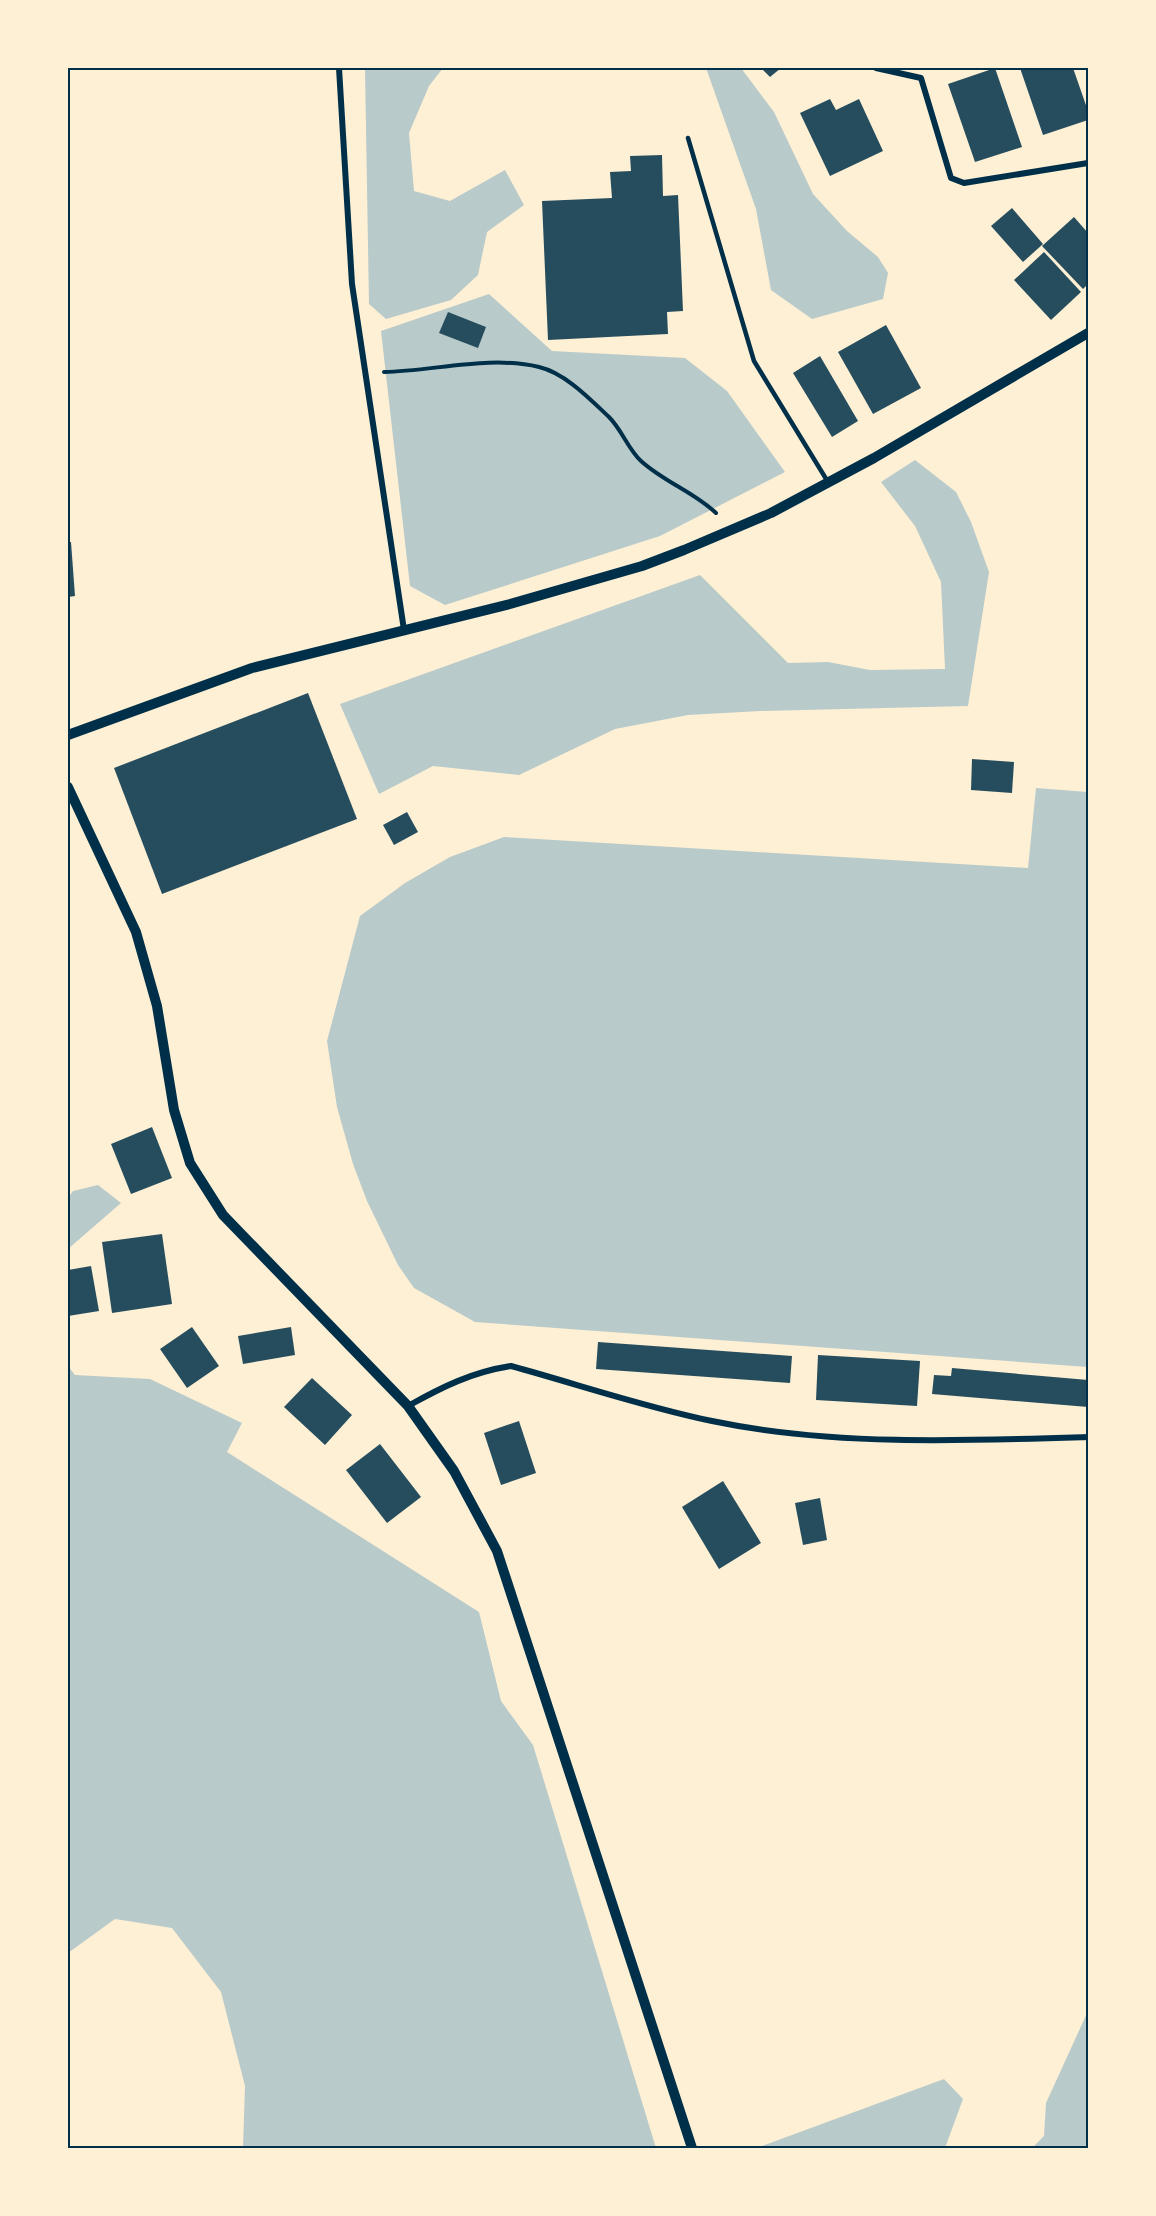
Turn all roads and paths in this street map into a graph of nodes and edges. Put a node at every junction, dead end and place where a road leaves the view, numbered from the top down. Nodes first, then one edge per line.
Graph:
1 (339, 68) edge
2 (876, 68) edge
3 (688, 138) dead end
4 (1088, 162) edge
5 (1089, 333) edge
6 (366, 371) junction
7 (828, 482) junction
8 (721, 517) dead end
9 (404, 630) junction
10 (68, 735) edge
11 (68, 787) edge
12 (408, 1406) junction
13 (1089, 1437) edge
14 (692, 2148) edge

1 - 6 street
2 - 4 street
3 - 7 lane
5 - 7 street
6 - 8 path
6 - 9 street
7 - 9 street
9 - 10 street
11 - 12 street
12 - 13 street
12 - 14 street

